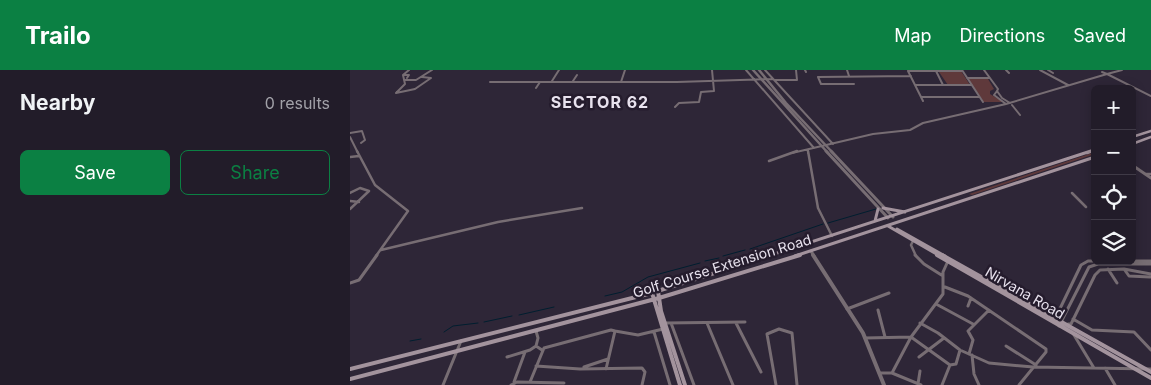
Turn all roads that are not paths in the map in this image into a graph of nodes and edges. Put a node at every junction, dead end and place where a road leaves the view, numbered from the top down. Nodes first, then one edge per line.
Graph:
1 (409, 70) edge
2 (432, 70) edge
3 (559, 70) edge
4 (625, 70) edge
5 (712, 70) edge
6 (746, 70) edge
7 (753, 70) edge
8 (759, 70) edge
9 (765, 70) edge
10 (796, 70) edge
11 (847, 70) edge
12 (962, 70) edge
13 (984, 70) edge
14 (1006, 70) edge
15 (1040, 70) edge
16 (1048, 70) edge
17 (1111, 70) edge
18 (1122, 70) edge
19 (908, 71) edge
20 (936, 71) junction
21 (946, 71) edge
22 (1102, 72) dead end
23 (1115, 72) junction
24 (1009, 74) dead end
25 (1048, 74) junction
26 (1107, 74) junction
27 (577, 75) dead end
28 (403, 76) junction
29 (849, 76) junction
30 (911, 76) junction
31 (422, 77) junction
32 (407, 78) dead end
33 (967, 78) junction
34 (990, 78) junction
35 (404, 80) junction
36 (767, 80) junction
37 (774, 80) junction
38 (573, 81) junction
39 (713, 81) junction
40 (755, 81) junction
41 (762, 81) junction
42 (490, 82) dead end
43 (540, 82) junction
44 (552, 82) junction
45 (621, 82) junction
46 (854, 84) dead end
47 (916, 86) junction
48 (943, 86) junction
49 (972, 86) junction
50 (1070, 86) junction
51 (536, 88) dead end
52 (997, 91) junction
53 (1151, 96) edge
54 (921, 97) junction
55 (979, 97) junction
56 (923, 101) dead end
57 (983, 102) dead end
58 (1006, 104) junction
59 (1011, 104) junction
60 (674, 107) dead end
61 (789, 110) junction
62 (782, 112) junction
63 (1020, 116) dead end
64 (801, 124) junction
65 (794, 126) junction
66 (1151, 131) edge
67 (350, 132) edge
68 (1136, 136) edge
69 (350, 137) edge
70 (1151, 137) edge
71 (1136, 143) edge
72 (361, 144) dead end
73 (833, 144) junction
74 (828, 146) junction
75 (822, 147) junction
76 (814, 148) junction
77 (808, 150) junction
78 (1091, 151) edge
79 (359, 156) junction
80 (350, 157) edge
81 (1091, 158) edge
82 (769, 161) dead end
83 (1136, 166) edge
84 (1150, 175) edge
85 (350, 193) edge
86 (1072, 193) dead end
87 (964, 194) junction
88 (969, 199) junction
89 (350, 201) edge
90 (359, 202) junction
91 (1086, 207) dead end
92 (582, 208) dead end
93 (884, 208) junction
94 (350, 209) edge
95 (878, 209) junction
96 (918, 209) junction
97 (908, 212) junction
98 (922, 214) junction
99 (891, 217) junction
100 (875, 222) junction
101 (889, 225) junction
102 (832, 236) junction
103 (820, 240) junction
104 (913, 241) junction
105 (824, 246) junction
106 (381, 250) junction
107 (811, 251) junction
108 (948, 260) junction
109 (1088, 261) joint
110 (1136, 261) edge
111 (1091, 263) edge
112 (1136, 263) edge
113 (1151, 263) edge
114 (1093, 265) edge
115 (1108, 269) junction
116 (1124, 269) junction
117 (943, 276) junction
118 (1151, 276) edge
119 (706, 277) junction
120 (710, 282) junction
121 (350, 283) edge
122 (1117, 283) dead end
123 (945, 287) junction
124 (658, 291) junction
125 (652, 293) junction
126 (889, 293) dead end
127 (971, 298) junction
128 (656, 299) junction
129 (936, 304) junction
130 (968, 306) dead end
131 (847, 309) junction
132 (878, 310) dead end
133 (989, 310) junction
134 (1074, 319) junction
135 (1054, 321) junction
136 (745, 322) dead end
137 (665, 323) junction
138 (671, 323) junction
139 (707, 323) junction
140 (736, 323) junction
141 (920, 323) junction
142 (973, 324) junction
143 (1061, 324) junction
144 (663, 329) junction
145 (536, 330) junction
146 (615, 331) junction
147 (654, 332) junction
148 (1072, 333) junction
149 (885, 337) junction
150 (911, 337) junction
151 (865, 338) junction
152 (944, 338) junction
153 (462, 341) junction
154 (536, 346) junction
155 (1006, 346) dead end
156 (458, 350) junction
157 (542, 350) junction
158 (928, 350) junction
159 (960, 350) junction
160 (1151, 350) edge
161 (525, 352) junction
162 (970, 354) junction
163 (507, 356) dead end
164 (919, 357) dead end
165 (608, 359) junction
166 (950, 365) junction
167 (536, 366) junction
168 (1035, 366) junction
169 (1094, 368) junction
170 (1105, 368) junction
171 (1134, 368) junction
172 (350, 369) edge
173 (580, 369) junction
174 (606, 369) junction
175 (1144, 369) junction
176 (920, 371) dead end
177 (1151, 371) edge
178 (761, 372) dead end
179 (880, 373) junction
180 (892, 373) junction
181 (1151, 378) edge
182 (350, 379) edge
183 (530, 382) junction
184 (564, 383) dead end
185 (512, 384) edge
186 (919, 384) edge
187 (443, 385) edge
188 (642, 385) edge
189 (670, 385) edge
190 (680, 385) edge
191 (685, 385) edge
192 (694, 385) edge
193 (733, 385) edge
194 (776, 385) edge
195 (797, 385) edge
196 (884, 385) edge
197 (942, 385) edge
198 (979, 385) edge
199 (1019, 385) edge
200 (1115, 385) edge

1 - 28 street
2 - 31 street
3 - 44 street
4 - 45 street
5 - 39 street
6 - 40 street
7 - 41 street
8 - 36 street
9 - 37 street
10 - 37 street
11 - 29 street
12 - 21 street
12 - 33 street
13 - 34 street
14 - 24 street
15 - 25 street
16 - 25 street
17 - 23 street
18 - 23 street
19 - 20 street
19 - 30 street
20 - 21 street
20 - 48 street
22 - 26 street
23 - 26 street
25 - 50 street
26 - 50 street
26 - 53 street
27 - 38 street
28 - 32 street
28 - 35 street
29 - 30 street
29 - 46 street
30 - 47 street
31 - 35 street
31 - 35 street
33 - 34 street
33 - 49 street
34 - 52 street
36 - 37 street
36 - 41 street
36 - 74 street
37 - 73 street
38 - 44 street
38 - 45 street
39 - 40 street
39 - 45 street
39 - 60 street
40 - 41 street
40 - 62 street
41 - 61 street
42 - 43 street
43 - 44 street
43 - 51 street
47 - 48 street
47 - 54 street
48 - 49 street
49 - 55 street
50 - 59 street
52 - 58 street
52 - 59 street
54 - 55 street
54 - 56 street
55 - 57 street
58 - 59 street
58 - 73 street
59 - 63 street
61 - 62 street
61 - 64 street
62 - 65 street
64 - 65 street
64 - 75 street
65 - 76 street
66 - 68 main road
67 - 72 street
69 - 79 street
70 - 71 main road
73 - 74 street
74 - 75 street
74 - 93 street
75 - 76 street
75 - 95 street
76 - 77 street
77 - 82 street
77 - 102 street
78 - 87 main road, Golf Course Extension Road
79 - 80 street
79 - 106 street
81 - 88 main road, Golf Course Extension Road
83 - 84 street
85 - 90 street
86 - 91 street
87 - 88 main road
87 - 96 main road, Golf Course Extension Road
88 - 98 main road, Golf Course Extension Road
89 - 90 street
90 - 94 street
92 - 106 street
93 - 97 main road
93 - 99 street
95 - 99 street
95 - 100 main road
96 - 97 main road, Golf Course Extension Road
96 - 98 main road
97 - 99 main road, Golf Course Extension Road
98 - 101 main road, Golf Course Extension Road
99 - 100 main road, Golf Course Extension Road
100 - 102 main road, Golf Course Extension Road
101 - 104 main road, Nirvana Road
101 - 105 main road, Golf Course Extension Road
101 - 108 main road, Nirvana Road
102 - 103 main road, Golf Course Extension Road
103 - 105 main road
103 - 119 main road, Golf Course Extension Road
104 - 108 main road, Nirvana Road
104 - 117 street
105 - 107 main road, Golf Course Extension Road
106 - 121 street
107 - 120 main road, Golf Course Extension Road
107 - 131 street
108 - 117 street
108 - 135 main road, Nirvana Road
109 - 111 street
109 - 135 street
110 - 113 street
112 - 113 street
114 - 143 street
115 - 116 street
115 - 122 street
115 - 134 street
116 - 118 street
116 - 118 street
117 - 123 street
119 - 120 main road
119 - 124 main road, Golf Course Extension Road
120 - 128 main road, Golf Course Extension Road
123 - 127 street
123 - 129 street
124 - 125 main road, Golf Course Extension Road
124 - 128 main road
125 - 128 main road
125 - 153 main road, Golf Course Extension Road
126 - 131 street
127 - 130 street
127 - 133 street
128 - 137 main road
128 - 144 main road
128 - 145 main road, Golf Course Extension Road
129 - 141 street
129 - 142 street
131 - 151 street
132 - 149 street
133 - 142 street
133 - 168 street
134 - 143 street
134 - 160 street
135 - 143 main road, Nirvana Road
136 - 140 street
137 - 138 street
137 - 191 main road
138 - 139 street
138 - 192 street
139 - 140 street
139 - 193 street
140 - 178 street
141 - 150 street
141 - 152 street
142 - 162 street
143 - 148 main road, Nirvana Road
143 - 175 main road, Nirvana Road
144 - 147 street
144 - 190 main road
145 - 154 street
145 - 156 main road, Golf Course Extension Road
146 - 147 street
146 - 157 street
146 - 165 street
147 - 189 street
148 - 169 street
148 - 171 main road, Nirvana Road
149 - 150 street
149 - 151 street
150 - 158 street
150 - 180 street
151 - 179 street
152 - 158 street
152 - 159 street
153 - 156 street
153 - 172 main road, Golf Course Extension Road
154 - 157 street
154 - 161 street
155 - 168 street
156 - 182 main road, Golf Course Extension Road
156 - 187 street
157 - 167 street
158 - 164 street
158 - 166 street
159 - 162 street
159 - 166 street
161 - 163 street
161 - 185 street
162 - 168 street
162 - 198 street
165 - 173 street
165 - 174 street
166 - 197 street
167 - 173 street
167 - 183 street
168 - 169 street
168 - 199 street
169 - 170 street
170 - 171 street
170 - 200 street
171 - 175 street
171 - 181 main road, Nirvana Road
173 - 174 street
174 - 188 street
175 - 177 main road, Nirvana Road
176 - 186 street
179 - 180 street
179 - 196 street
180 - 186 street
183 - 184 street
183 - 185 street
194 - 195 street

